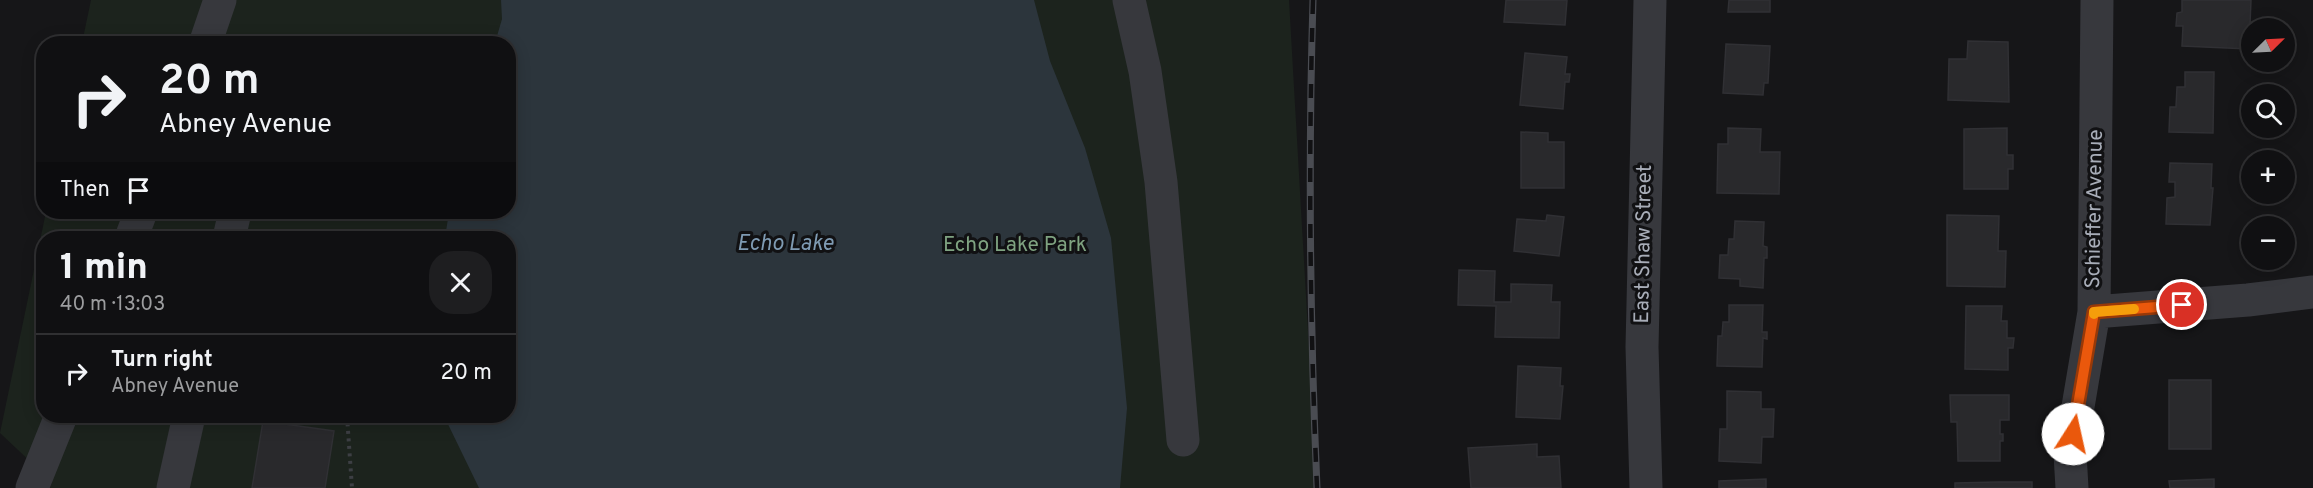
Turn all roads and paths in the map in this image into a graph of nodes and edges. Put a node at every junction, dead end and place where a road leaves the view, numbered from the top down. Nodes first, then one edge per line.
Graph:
1 (220, 0) edge
2 (1129, 0) edge
3 (1650, 0) edge
4 (2097, 0) edge
5 (208, 36) edge
6 (2313, 292) edge
7 (2094, 312) junction
8 (57, 423) edge
9 (187, 423) edge
10 (347, 423) edge
11 (1183, 440) dead end
12 (32, 488) edge
13 (173, 488) edge
14 (352, 488) edge
15 (1646, 488) edge
16 (2072, 488) edge

1 - 5 street
2 - 11 street
3 - 15 street, East Shaw Street
4 - 7 street, Schieffer Avenue
6 - 7 street
7 - 16 street, Schieffer Avenue
8 - 12 street
9 - 13 street
10 - 14 path

